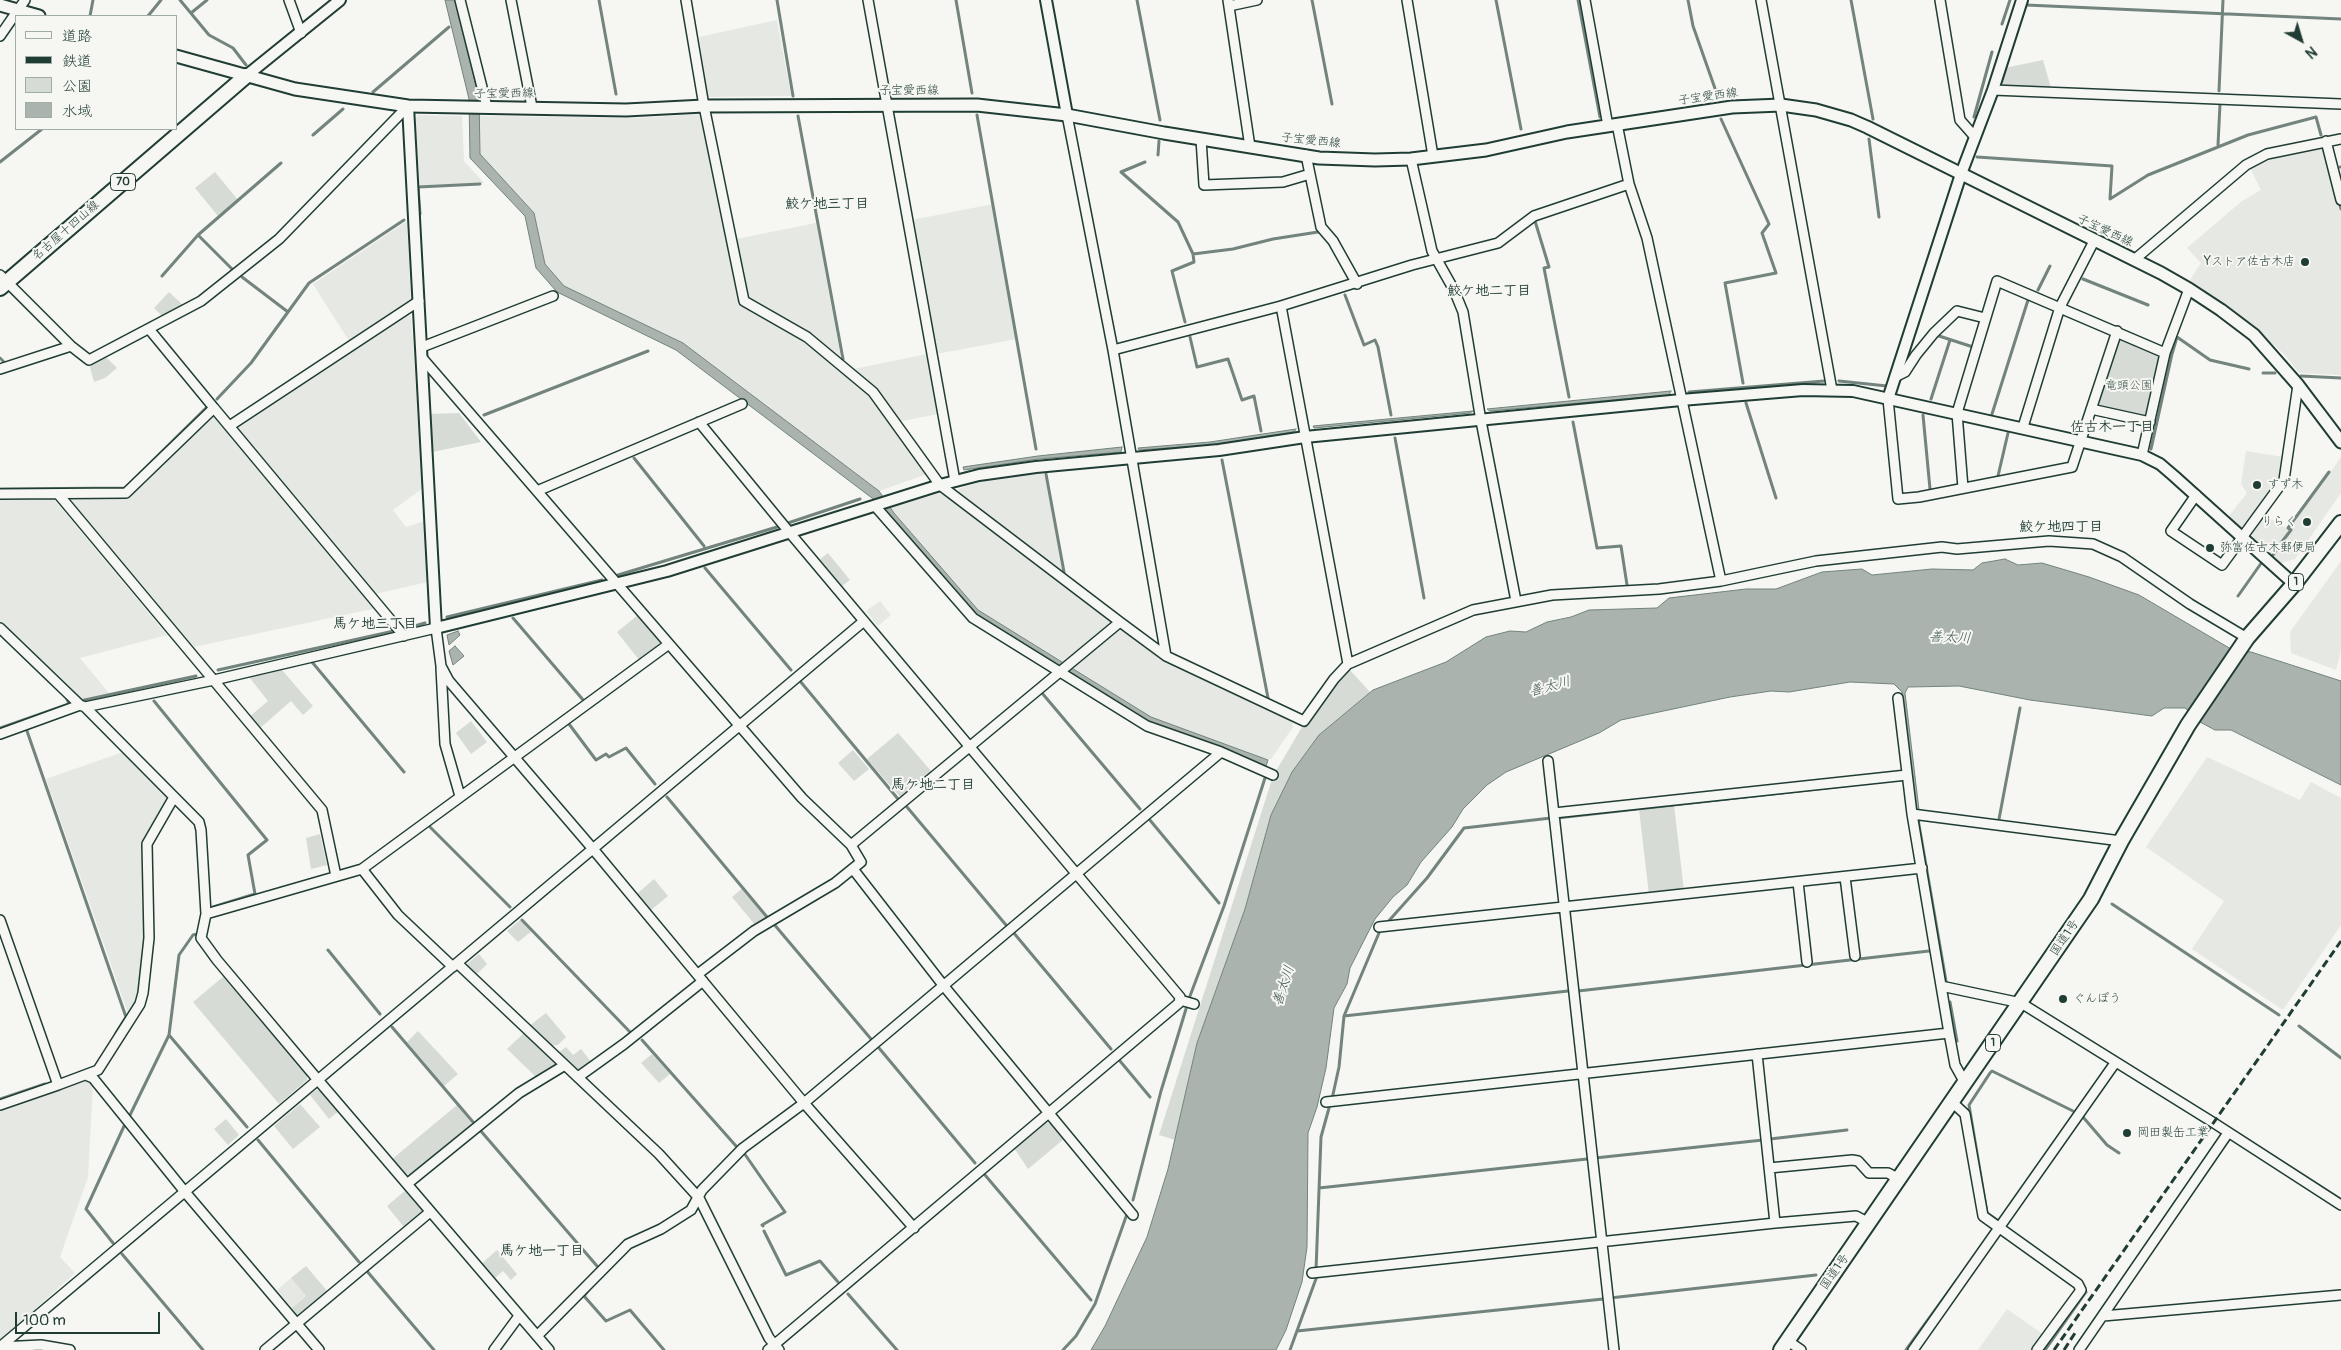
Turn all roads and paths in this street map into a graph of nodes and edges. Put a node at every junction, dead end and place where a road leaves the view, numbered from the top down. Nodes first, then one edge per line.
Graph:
1 (24, 0) edge
2 (289, 0) edge
3 (340, 0) edge
4 (460, 0) edge
5 (511, 0) edge
6 (686, 0) edge
7 (868, 0) edge
8 (1046, 0) edge
9 (1257, 0) edge
10 (1407, 0) edge
11 (1585, 0) edge
12 (1761, 0) edge
13 (1940, 0) edge
14 (2022, 0) edge
15 (1228, 3) edge
16 (0, 5) edge
17 (18, 10) junction
18 (36, 15) edge
19 (301, 33) junction
20 (0, 36) edge
21 (178, 57) edge
22 (246, 76) junction
23 (1993, 90) junction
24 (887, 104) junction
25 (2341, 104) edge
26 (1781, 105) junction
27 (408, 106) junction
28 (704, 106) junction
29 (487, 107) junction
30 (532, 107) junction
31 (1067, 115) junction
32 (1612, 125) junction
33 (1975, 137) junction
34 (2341, 138) edge
35 (1201, 139) junction
36 (2326, 141) junction
37 (1250, 147) junction
38 (1306, 155) junction
39 (1433, 156) junction
40 (1411, 159) junction
41 (1310, 174) junction
42 (1961, 174) junction
43 (1629, 184) junction
44 (2341, 200) edge
45 (2094, 241) junction
46 (1437, 258) junction
47 (2134, 260) junction
48 (2, 282) edge
49 (1357, 284) junction
50 (2189, 290) junction
51 (553, 296) dead end
52 (419, 300) junction
53 (1281, 306) junction
54 (2060, 307) junction
55 (1985, 318) junction
56 (149, 329) junction
57 (2117, 331) junction
58 (71, 346) junction
59 (422, 347) junction
60 (1113, 350) junction
61 (2165, 353) junction
62 (423, 360) junction
63 (0, 369) edge
64 (1895, 377) junction
65 (2298, 385) junction
66 (1832, 390) junction
67 (1888, 398) junction
68 (1681, 400) junction
69 (742, 404) dead end
70 (214, 408) junction
71 (2091, 409) junction
72 (1957, 413) junction
73 (1481, 421) junction
74 (699, 422) junction
75 (2150, 422) junction
76 (231, 426) junction
77 (2023, 427) junction
78 (1305, 437) junction
79 (2081, 440) junction
80 (2341, 442) edge
81 (2142, 455) junction
82 (1131, 458) junction
83 (955, 481) junction
84 (940, 485) junction
85 (1964, 488) junction
86 (537, 491) junction
87 (0, 494) edge
88 (58, 495) junction
89 (2196, 495) junction
90 (875, 506) junction
91 (2341, 523) edge
92 (790, 533) junction
93 (2243, 537) junction
94 (1722, 581) junction
95 (618, 584) junction
96 (2294, 584) junction
97 (1516, 601) junction
98 (864, 621) junction
99 (1120, 622) junction
100 (0, 628) edge
101 (436, 628) junction
102 (404, 636) junction
103 (2247, 638) junction
104 (669, 644) junction
105 (1166, 656) junction
106 (1348, 664) junction
107 (441, 666) junction
108 (1060, 670) junction
109 (214, 680) junction
110 (1898, 698) dead end
111 (82, 706) junction
112 (740, 725) junction
113 (0, 734) edge
114 (970, 746) junction
115 (1221, 752) junction
116 (514, 756) junction
117 (1548, 761) dead end
118 (1272, 775) dead end
119 (1907, 775) junction
120 (460, 796) junction
121 (174, 797) junction
122 (1554, 813) junction
123 (1912, 814) junction
124 (2121, 840) junction
125 (851, 845) junction
126 (593, 849) junction
127 (1922, 868) junction
128 (362, 869) junction
129 (853, 869) junction
130 (1077, 872) junction
131 (336, 876) junction
132 (1844, 877) junction
133 (1798, 882) junction
134 (1565, 908) junction
135 (206, 914) junction
136 (0, 920) edge
137 (1379, 927) dead end
138 (1855, 956) dead end
139 (1807, 962) dead end
140 (455, 965) junction
141 (701, 977) junction
142 (943, 985) junction
143 (1941, 986) junction
144 (1180, 1000) junction
145 (1194, 1004) dead end
146 (2021, 1004) junction
147 (1949, 1033) junction
148 (1757, 1054) junction
149 (2115, 1063) junction
150 (565, 1065) junction
151 (86, 1075) junction
152 (1583, 1075) junction
153 (578, 1077) junction
154 (318, 1080) junction
155 (1965, 1083) junction
156 (58, 1085) junction
157 (1326, 1102) dead end
158 (1952, 1102) junction
159 (804, 1103) junction
160 (0, 1105) edge
161 (1048, 1112) junction
162 (2228, 1132) junction
163 (1769, 1168) junction
164 (1899, 1179) junction
165 (407, 1184) junction
166 (185, 1192) junction
167 (699, 1198) junction
168 (2341, 1206) edge
169 (430, 1212) junction
170 (1133, 1215) dead end
171 (1775, 1223) junction
172 (1869, 1224) junction
173 (914, 1228) junction
174 (1999, 1229) junction
175 (1601, 1242) junction
176 (1312, 1273) dead end
177 (2341, 1295) edge
178 (519, 1316) junction
179 (2104, 1316) junction
180 (297, 1323) junction
181 (537, 1336) junction
182 (1784, 1345) edge
183 (0, 1347) edge
184 (774, 1348) edge
185 (70, 1350) edge
186 (265, 1350) edge
187 (319, 1350) edge
188 (494, 1350) edge
189 (549, 1350) edge
190 (1614, 1350) edge
191 (1801, 1350) edge
192 (1913, 1350) edge
193 (2037, 1350) edge
194 (2079, 1350) edge

1 - 17 street
2 - 19 street
3 - 19 street
4 - 29 street
5 - 30 street
6 - 28 street
7 - 24 street
8 - 31 street
9 - 15 street
10 - 39 street
11 - 32 street
12 - 26 street
13 - 33 street
14 - 23 street
15 - 37 street
16 - 17 main road
17 - 18 main road
17 - 20 street
19 - 22 street
21 - 22 main road, 子宝愛西線
22 - 27 main road, 子宝愛西線
22 - 48 main road, 名古屋十四山線 / 70
23 - 25 street
23 - 33 street
24 - 28 main road, 子宝愛西線
24 - 31 main road, 子宝愛西線
24 - 83 street
26 - 32 main road, 子宝愛西線
26 - 42 main road, 子宝愛西線
26 - 66 street
27 - 29 main road, 子宝愛西線
27 - 52 street
27 - 56 street
28 - 30 main road, 子宝愛西線
28 - 84 street
29 - 30 main road, 子宝愛西線
31 - 35 main road, 子宝愛西線
31 - 60 street
32 - 39 main road, 子宝愛西線
32 - 43 street
33 - 42 street
34 - 36 street
35 - 37 main road, 子宝愛西線
35 - 41 street
36 - 44 street
36 - 47 street
37 - 38 main road, 子宝愛西線
38 - 40 main road, 子宝愛西線
38 - 41 street
39 - 40 main road, 子宝愛西線
40 - 46 street
41 - 49 street
42 - 45 main road, 子宝愛西線
42 - 64 street
43 - 46 street
43 - 68 street
45 - 47 main road, 子宝愛西線
45 - 54 street
46 - 49 street
46 - 73 street
47 - 50 main road, 子宝愛西線
48 - 58 street
49 - 53 street
50 - 61 street
50 - 65 main road, 子宝愛西線
51 - 59 street
52 - 59 street
52 - 76 street
53 - 60 street
53 - 78 street
54 - 55 street
54 - 57 street
54 - 77 street
55 - 64 street
55 - 72 street
56 - 58 street
56 - 70 street
57 - 61 street
57 - 71 street
58 - 63 street
59 - 62 street
60 - 82 street
61 - 75 street
62 - 86 street
62 - 101 street
64 - 67 street
65 - 80 main road, 子宝愛西線
65 - 93 street
66 - 67 street
66 - 68 street
67 - 72 street
67 - 85 street
68 - 73 street
68 - 94 street
69 - 74 street
70 - 76 street
70 - 88 street
71 - 75 street
71 - 79 street
72 - 77 street
72 - 85 street
73 - 78 street
73 - 97 street
74 - 86 street
74 - 92 street
75 - 81 street
76 - 102 street
77 - 79 street
78 - 82 street
78 - 106 street
79 - 81 street
79 - 85 street
81 - 89 street
82 - 83 street
82 - 105 street
83 - 84 street
84 - 90 street
84 - 99 street
86 - 95 street
87 - 88 street
88 - 109 street
89 - 93 street
89 - 93 street
90 - 92 street
90 - 108 street
91 - 96 main road, 国道1号 / 1
92 - 95 street
92 - 98 street
93 - 96 street
94 - 97 street
94 - 103 street
95 - 101 street
95 - 104 street
96 - 103 main road, 国道1号 / 1
97 - 106 street
98 - 112 street
98 - 114 street
99 - 105 street
99 - 108 street
100 - 111 street
101 - 102 street
101 - 107 street
102 - 109 street
103 - 124 main road, 国道1号 / 1
104 - 112 street
104 - 116 street
105 - 106 street
107 - 116 street
107 - 120 street
108 - 114 street
108 - 115 street
109 - 111 street
109 - 131 street
110 - 119 street
111 - 113 street
111 - 121 street
112 - 125 street
112 - 126 street
114 - 125 street
114 - 130 street
115 - 118 street
115 - 130 street
116 - 120 street
116 - 126 street
117 - 122 street
119 - 122 street
119 - 123 street
120 - 128 street
121 - 135 street
121 - 151 street
122 - 134 street
123 - 124 street
123 - 127 street
124 - 146 main road, 国道1号 / 1
125 - 129 street
126 - 140 street
126 - 141 street
127 - 132 street
127 - 143 street
128 - 131 street
128 - 140 street
129 - 141 street
129 - 142 street
130 - 142 street
130 - 144 street
131 - 135 street
132 - 133 street
132 - 138 street
133 - 134 street
133 - 139 street
134 - 137 street
134 - 152 street
135 - 154 street
136 - 156 street
140 - 150 street
140 - 154 street
141 - 153 street
141 - 159 street
142 - 159 street
142 - 161 street
143 - 146 street
143 - 147 street
144 - 145 street
144 - 161 street
146 - 149 street
146 - 155 main road, 国道1号 / 1
147 - 148 street
147 - 155 street
148 - 152 street
148 - 163 street
149 - 162 street
149 - 174 street
150 - 153 street
150 - 165 street
151 - 156 street
151 - 166 street
152 - 157 street
152 - 175 street
153 - 167 street
154 - 165 street
154 - 166 street
155 - 158 main road, 国道1号 / 1
156 - 160 street
158 - 164 main road, 国道1号 / 1
158 - 174 street
159 - 167 street
159 - 173 street
161 - 170 street
161 - 173 street
162 - 168 street
162 - 179 street
163 - 164 street
163 - 171 street
164 - 172 main road, 国道1号 / 1
165 - 169 street
166 - 180 street
166 - 183 street
167 - 181 street
167 - 184 street
169 - 178 street
169 - 180 street
171 - 172 street
171 - 175 street
172 - 182 main road, 国道1号 / 1
173 - 184 street
174 - 192 street
174 - 193 street
175 - 176 street
175 - 190 street
177 - 179 street
178 - 181 street
178 - 188 street
179 - 194 street
180 - 186 street
180 - 187 street
181 - 189 street
182 - 191 street
183 - 185 street

